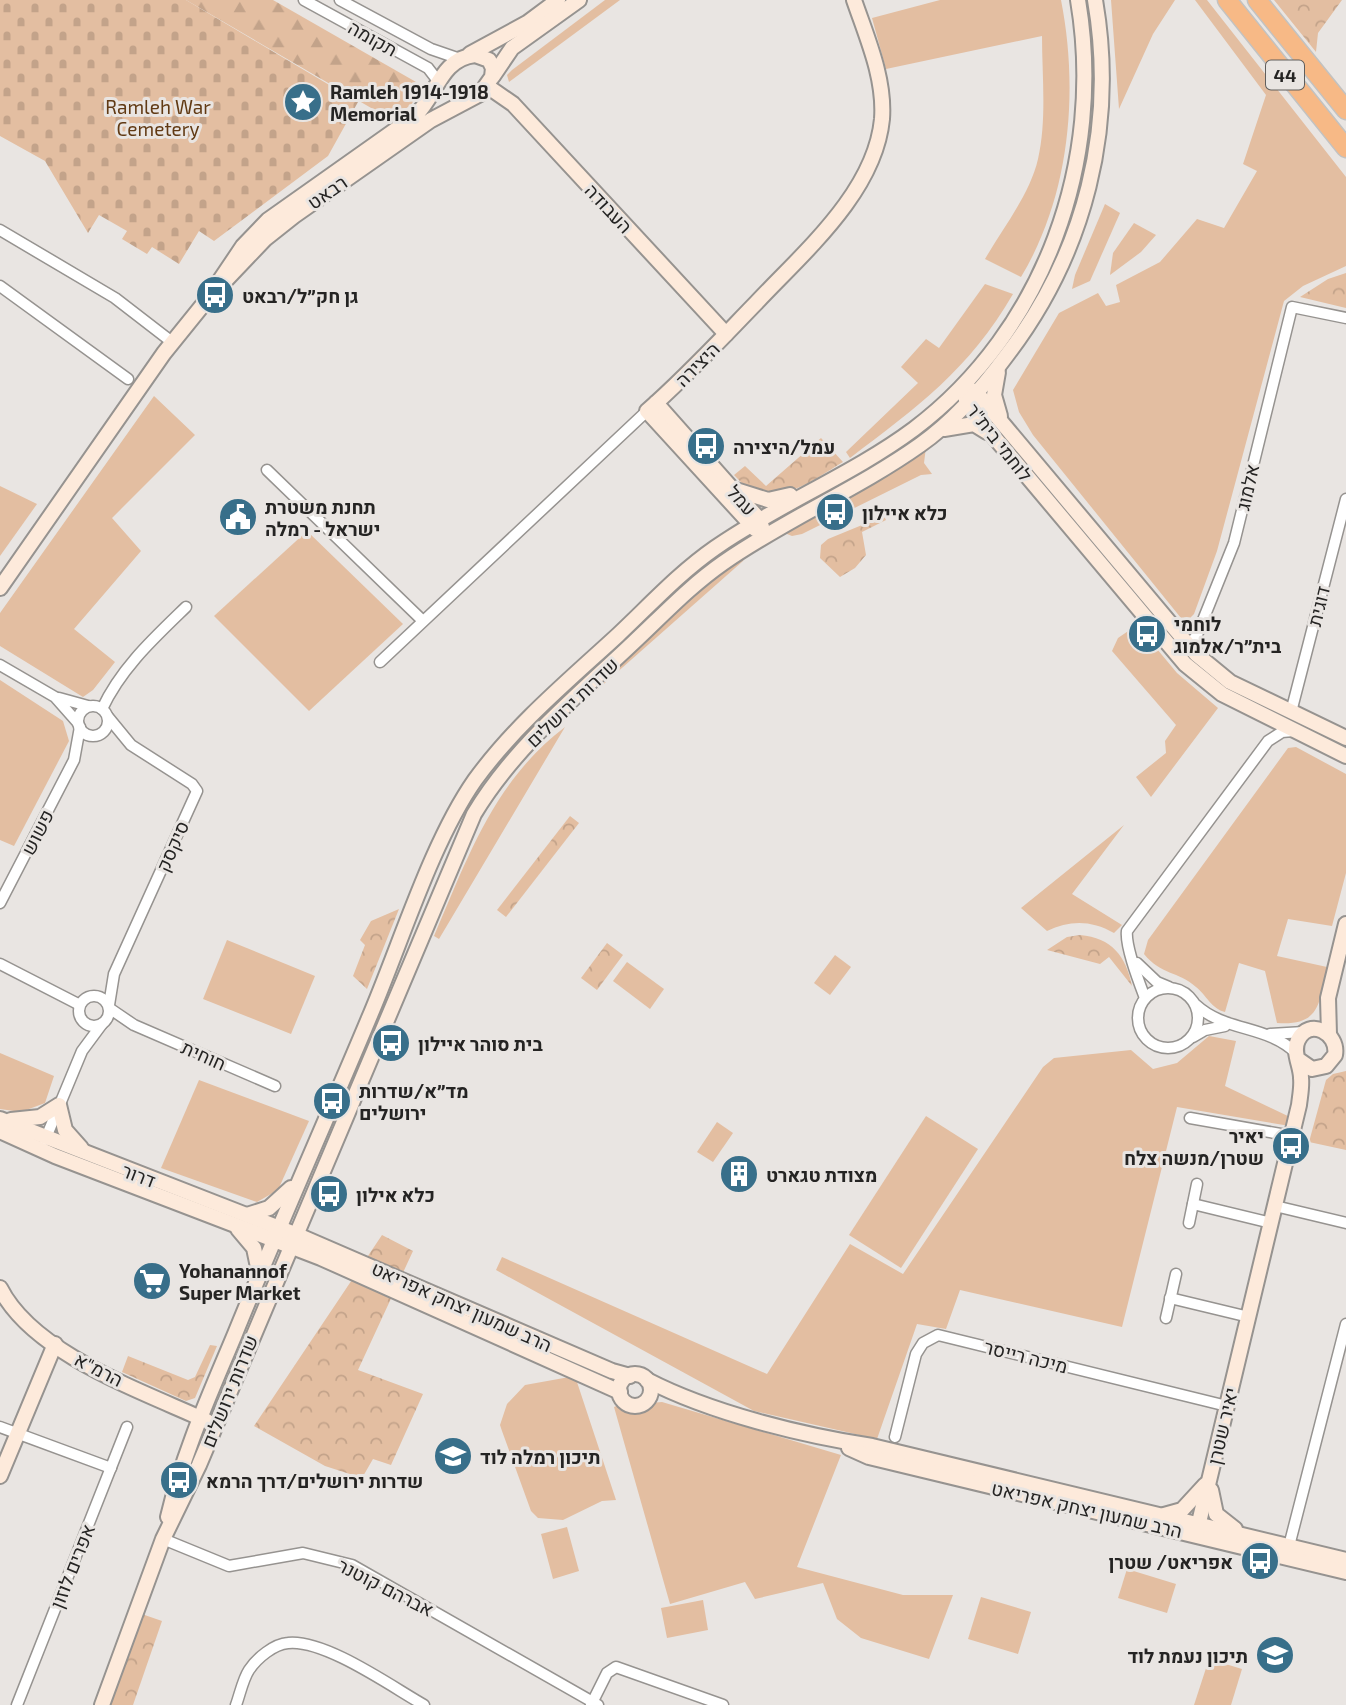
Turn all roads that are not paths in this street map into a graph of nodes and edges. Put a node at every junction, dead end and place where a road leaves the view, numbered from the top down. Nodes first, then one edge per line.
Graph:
1 (304, 0) edge
2 (340, 0) edge
3 (558, 0) edge
4 (579, 0) edge
5 (854, 0) edge
6 (1078, 0) edge
7 (1095, 0) edge
8 (1227, 0) edge
9 (1257, 0) edge
10 (463, 58) junction
11 (490, 81) junction
12 (438, 82) junction
13 (463, 104) junction
14 (1346, 110) edge
15 (1346, 148) edge
16 (0, 230) edge
17 (0, 286) edge
18 (206, 301) junction
19 (1346, 318) edge
20 (726, 334) junction
21 (172, 342) junction
22 (1010, 352) junction
23 (128, 379) dead end
24 (962, 384) junction
25 (972, 398) junction
26 (652, 407) junction
27 (937, 432) junction
28 (1001, 434) junction
29 (89, 459) junction
30 (267, 470) dead end
31 (810, 490) junction
32 (728, 493) junction
33 (1346, 499) edge
34 (754, 522) junction
35 (764, 535) junction
36 (719, 545) junction
37 (0, 572) edge
38 (0, 587) edge
39 (186, 607) dead end
40 (423, 621) junction
41 (1183, 651) junction
42 (380, 662) dead end
43 (3, 665) edge
44 (55, 697) junction
45 (88, 706) junction
46 (1292, 712) junction
47 (105, 713) junction
48 (1263, 715) junction
49 (79, 725) junction
50 (1297, 732) junction
51 (99, 734) junction
52 (1346, 738) edge
53 (1268, 741) junction
54 (131, 745) junction
55 (1346, 756) edge
56 (74, 760) junction
57 (0, 903) edge
58 (1346, 924) edge
59 (1132, 957) junction
60 (0, 964) edge
61 (114, 974) junction
62 (1170, 987) junction
63 (91, 996) junction
64 (1145, 998) junction
65 (1328, 998) junction
66 (1195, 1004) junction
67 (80, 1005) junction
68 (109, 1006) junction
69 (82, 1020) junction
70 (105, 1022) junction
71 (134, 1025) junction
72 (1228, 1026) junction
73 (1306, 1031) junction
74 (1266, 1034) junction
75 (1190, 1039) junction
76 (1336, 1042) edge
77 (82, 1051) junction
78 (1297, 1057) junction
79 (1346, 1058) edge
80 (1326, 1066) junction
81 (275, 1086) dead end
82 (59, 1105) junction
83 (1299, 1105) junction
84 (1190, 1118) dead end
85 (1, 1123) edge
86 (1292, 1136) junction
87 (43, 1143) junction
88 (89, 1154) junction
89 (299, 1179) junction
90 (1198, 1184) dead end
91 (310, 1201) junction
92 (1193, 1204) junction
93 (1275, 1206) junction
94 (238, 1219) junction
95 (1189, 1223) dead end
96 (1271, 1223) junction
97 (1346, 1223) edge
98 (277, 1233) junction
99 (293, 1239) junction
100 (324, 1252) junction
101 (1176, 1274) dead end
102 (259, 1275) junction
103 (277, 1275) junction
104 (0, 1288) edge
105 (1170, 1298) junction
106 (1249, 1317) junction
107 (1166, 1318) dead end
108 (1346, 1324) edge
109 (55, 1345) junction
110 (630, 1376) junction
111 (647, 1380) junction
112 (620, 1392) junction
113 (650, 1396) junction
114 (681, 1398) junction
115 (1227, 1406) junction
116 (200, 1418) junction
117 (216, 1425) junction
118 (0, 1427) edge
119 (127, 1427) dead end
120 (17, 1434) junction
121 (895, 1437) dead end
122 (831, 1440) junction
123 (111, 1468) junction
124 (0, 1476) edge
125 (1210, 1478) junction
126 (1157, 1514) junction
127 (1198, 1530) junction
128 (1247, 1536) junction
129 (163, 1539) junction
130 (1289, 1546) junction
131 (1346, 1560) edge
132 (1346, 1572) edge
133 (594, 1704) edge
134 (17, 1705) edge
135 (102, 1705) edge
136 (236, 1705) edge
137 (424, 1705) edge
138 (723, 1705) edge

1 - 12 street, תקומה
2 - 10 street, תקומה
3 - 10 street
4 - 11 street
5 - 20 street, היצירה
6 - 24 street, שדרות ירושלים
7 - 22 street, שדרות ירושלים
8 - 15 highway, 44
9 - 14 highway, 44
10 - 11 street
10 - 12 street
11 - 13 street
11 - 20 street, העבודה
12 - 13 street
12 - 18 street, רבאט
13 - 18 street, רבאט
16 - 21 street
17 - 23 street
18 - 21 street, רבאט
19 - 41 street, אלמוג
20 - 26 street, היצירה
21 - 29 street, רבאט
22 - 25 street, שדרות ירושלים
22 - 28 street
24 - 25 street, לוחמי בית"ר
24 - 31 street, שדרות ירושלים
25 - 27 street, שדרות ירושלים
25 - 28 street, לוחמי בית"ר
26 - 32 street, עמל
26 - 40 street, היצירה
27 - 28 street
27 - 35 street, שדרות ירושלים
28 - 41 street, לוחמי בית"ר
29 - 37 street, רבאט
29 - 38 street, רבאט
30 - 40 street
31 - 32 street
31 - 34 street, שדרות ירושלים
32 - 34 street, עמל
32 - 36 street
33 - 46 street, דוגית
34 - 35 street, עמל
34 - 36 street, שדרות ירושלים
35 - 91 street, שדרות ירושלים
36 - 89 street, שדרות ירושלים
39 - 47 street
40 - 42 street, היצירה
41 - 46 street, לוחמי בית"ר
41 - 48 street, לוחמי בית"ר
43 - 44 street
44 - 45 street
44 - 49 street
45 - 47 street
45 - 49 street
46 - 52 street, לוחמי בית"ר
47 - 51 street
47 - 54 street, סיקסק
48 - 50 street, לוחמי בית"ר
48 - 53 street
49 - 51 street
49 - 56 street, פשוש
50 - 53 street
50 - 55 street, לוחמי בית"ר
51 - 54 street, סיקסק
51 - 56 street, פשוש
53 - 59 street
54 - 61 street, סיקסק
56 - 57 street, פשוש
58 - 65 street
59 - 62 street
59 - 64 street
60 - 67 street
61 - 63 street, סיקסק
61 - 68 street, סיקסק
62 - 64 street
62 - 66 street
63 - 67 street
63 - 68 street
64 - 75 street
65 - 73 street
65 - 76 street
66 - 72 street
66 - 75 street
67 - 69 street
68 - 70 street
68 - 71 street, חוחית
69 - 70 street
69 - 77 street
70 - 71 street, חוחית
70 - 77 street
71 - 81 street, חוחית
72 - 74 street
72 - 75 street
73 - 74 street
73 - 76 street
73 - 78 street
74 - 78 street
76 - 80 street
77 - 82 street
78 - 80 street
78 - 83 street, יאיר שטרן
79 - 80 street
80 - 83 street, יאיר שטרן
82 - 85 street
82 - 87 street
82 - 88 street
83 - 86 street, יאיר שטרן
84 - 86 street
85 - 87 street, דרור
86 - 93 street, יאיר שטרן
87 - 88 street, דרור
87 - 94 street, דרור
88 - 94 street, דרור
89 - 94 street
89 - 98 street, שדרות ירושלים
90 - 92 street
91 - 99 street, שדרות ירושלים
91 - 100 street
92 - 95 street
92 - 96 street
93 - 96 street, יאיר שטרן
93 - 97 street
94 - 98 street, דרור
94 - 102 street
96 - 106 street, יאיר שטרן
98 - 99 street, דרור
98 - 102 street, שדרות ירושלים
99 - 100 street, הרב שמעון יצחק אפריאט
99 - 103 street, שדרות ירושלים
100 - 103 street
100 - 110 street, הרב שמעון יצחק אפריאט
100 - 112 street, הרב שמעון יצחק אפריאט
101 - 105 street
102 - 116 street, שדרות ירושלים
103 - 117 street, שדרות ירושלים
104 - 109 street, הרמ"א
105 - 106 street
105 - 107 street
106 - 115 street, יאיר שטרן
108 - 130 street
109 - 116 street, הרמ"א
109 - 120 street
110 - 111 street
110 - 112 street
111 - 113 street
111 - 114 street, הרב שמעון יצחק אפריאט
112 - 113 street
113 - 114 street, הרב שמעון יצחק אפריאט
114 - 122 street, הרב שמעון יצחק אפריאט
115 - 121 street, מיכה רייסר
115 - 125 street, יאיר שטרן
116 - 117 street, הרמ"א
116 - 129 street, שדרות ירושלים
117 - 129 street, שדרות ירושלים
118 - 120 street
119 - 123 street, אפרים לוזון
120 - 123 street
120 - 124 street
122 - 126 street, הרב שמעון יצחק אפריאט
122 - 127 street, הרב שמעון יצחק אפריאט
123 - 134 street, אפרים לוזון
125 - 126 street
125 - 127 street, יאיר שטרן
125 - 128 street
126 - 127 street, הרב שמעון יצחק אפריאט
127 - 128 street, הרב שמעון יצחק אפריאט
127 - 132 street, הרב שמעון יצחק אפריאט
128 - 130 street, הרב שמעון יצחק אפריאט
129 - 133 street, אברהם קוטנר
129 - 135 street, שדרות ירושלים
130 - 131 street, הרב שמעון יצחק אפריאט
133 - 138 street
136 - 137 street

